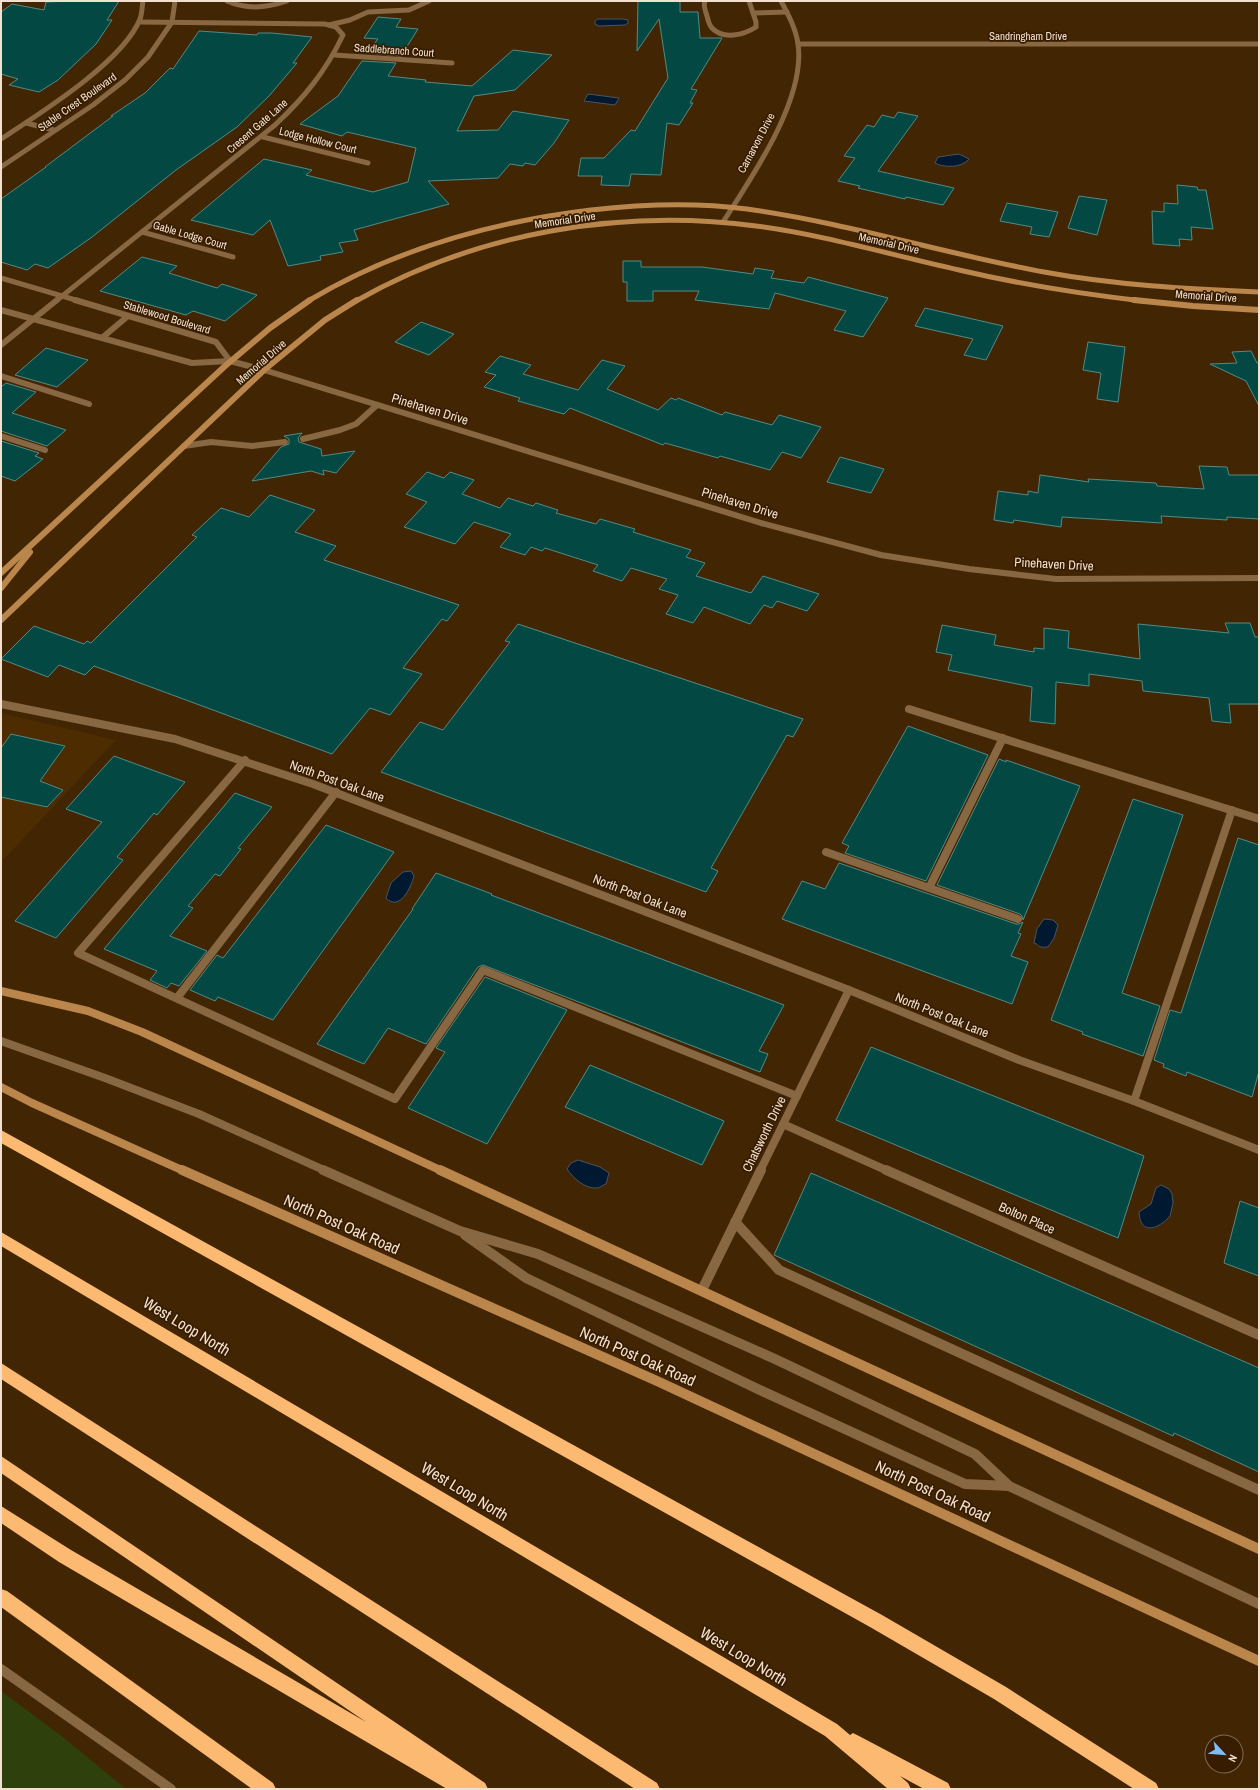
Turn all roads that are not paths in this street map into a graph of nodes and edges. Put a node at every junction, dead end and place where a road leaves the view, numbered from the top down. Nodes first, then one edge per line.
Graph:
1 (142, 1) edge
2 (175, 1) edge
3 (227, 1) edge
4 (287, 1) edge
5 (429, 1) edge
6 (705, 1) edge
7 (749, 1) edge
8 (781, 1) edge
9 (787, 12) junction
10 (753, 13) junction
11 (139, 22) junction
12 (172, 22) junction
13 (329, 25) junction
14 (798, 44) junction
15 (1259, 44) edge
16 (335, 55) junction
17 (452, 63) dead end
18 (26, 122) junction
19 (54, 130) junction
20 (263, 137) junction
21 (1, 139) edge
22 (368, 163) dead end
23 (1, 167) edge
24 (732, 208) junction
25 (723, 222) junction
26 (142, 232) junction
27 (233, 257) dead end
28 (1, 278) edge
29 (1102, 280) junction
30 (1259, 292) edge
31 (1100, 295) junction
32 (64, 296) junction
33 (1, 310) edge
34 (1259, 310) edge
35 (128, 316) junction
36 (34, 319) junction
37 (103, 337) junction
38 (1, 345) edge
39 (230, 361) junction
40 (264, 370) junction
41 (1, 376) edge
42 (89, 404) dead end
43 (377, 405) junction
44 (1, 436) edge
45 (303, 439) dead end
46 (285, 442) dead end
47 (184, 446) junction
48 (45, 450) dead end
49 (49, 528) junction
50 (1, 573) edge
51 (1259, 578) edge
52 (1, 588) edge
53 (1, 620) edge
54 (1, 704) edge
55 (909, 709) dead end
56 (1003, 738) junction
57 (245, 760) junction
58 (336, 792) junction
59 (1232, 810) junction
60 (1259, 819) edge
61 (826, 852) dead end
62 (930, 886) junction
63 (1018, 918) dead end
64 (849, 990) junction
65 (1, 991) edge
66 (177, 998) junction
67 (1, 1041) edge
68 (1, 1088) edge
69 (797, 1096) junction
70 (1134, 1101) junction
71 (784, 1124) junction
72 (1, 1136) edge
73 (1259, 1150) edge
74 (735, 1222) junction
75 (460, 1232) junction
76 (1, 1238) edge
77 (702, 1290) junction
78 (1259, 1335) edge
79 (1, 1370) edge
80 (1, 1464) edge
81 (1009, 1486) junction
82 (1259, 1490) edge
83 (1, 1514) edge
84 (1259, 1549) edge
85 (1, 1597) edge
86 (1259, 1604) edge
87 (1259, 1661) edge
88 (1, 1669) edge
89 (831, 1730) junction
90 (171, 1789) edge
91 (267, 1789) edge
92 (464, 1789) edge
93 (479, 1789) edge
94 (651, 1789) edge
95 (902, 1789) edge
96 (942, 1789) edge
97 (1150, 1789) edge

1 - 11 street, Stable Crest Boulevard
2 - 12 street, Stable Crest Boulevard
3 - 4 street
5 - 13 street
6 - 10 street
7 - 10 street
8 - 9 street, Carnarvon Drive
9 - 10 street
9 - 14 street, Carnarvon Drive
11 - 12 street
11 - 18 street, Stable Crest Boulevard
12 - 13 street
12 - 19 street, Stable Crest Boulevard
13 - 16 street, Cresent Gate Lane
14 - 15 street, Sandringham Drive
14 - 24 street, Carnarvon Drive
16 - 17 street, Saddlebranch Court
16 - 20 street, Cresent Gate Lane
18 - 19 street
18 - 21 street, Stable Crest Boulevard
19 - 23 street, Stable Crest Boulevard
20 - 22 street, Lodge Hollow Court
20 - 26 street, Cresent Gate Lane
24 - 25 street, Carnarvon Drive
24 - 29 main road, Memorial Drive
24 - 39 main road, Memorial Drive
25 - 31 main road, Memorial Drive
25 - 40 main road, Memorial Drive
26 - 27 street, Gable Lodge Court
26 - 32 street, Cresent Gate Lane
28 - 32 street, Stablewood Boulevard
29 - 30 main road, Memorial Drive
29 - 31 main road
31 - 34 main road, Memorial Drive
32 - 35 street, Stablewood Boulevard
32 - 36 street, Cresent Gate Lane
33 - 36 street
35 - 37 street
35 - 39 street, Stablewood Boulevard
36 - 37 street
36 - 38 street, Cresent Gate Lane
37 - 39 street
39 - 40 street, Pinehaven Drive
39 - 49 main road, Memorial Drive
40 - 43 street, Pinehaven Drive
40 - 47 main road, Memorial Drive
41 - 42 street
43 - 45 street
43 - 51 street, Pinehaven Drive
44 - 48 street
46 - 47 street
47 - 53 main road, Memorial Drive
49 - 50 main road, Memorial Drive
49 - 52 main road
54 - 57 street, North Post Oak Lane
55 - 56 street
56 - 59 street
56 - 62 street
57 - 58 street, North Post Oak Lane
57 - 66 street
58 - 64 street, North Post Oak Lane
58 - 66 street
59 - 60 street
59 - 70 street
61 - 62 street
62 - 63 street
64 - 69 street, Chatsworth Drive
64 - 70 street, North Post Oak Lane
65 - 77 main road
66 - 69 street
67 - 75 street
68 - 87 main road, North Post Oak Road
69 - 71 street, Chatsworth Drive
70 - 73 street, North Post Oak Lane
71 - 74 street, Chatsworth Drive
71 - 78 street, Bolton Place
72 - 97 highway
74 - 77 street, Chatsworth Drive
74 - 82 street
75 - 81 street
75 - 81 street
76 - 89 highway, West Loop North
77 - 84 main road
79 - 94 highway
80 - 93 highway
81 - 86 street
83 - 92 highway
85 - 91 highway
88 - 90 street
89 - 95 highway, West Loop North
89 - 96 highway

